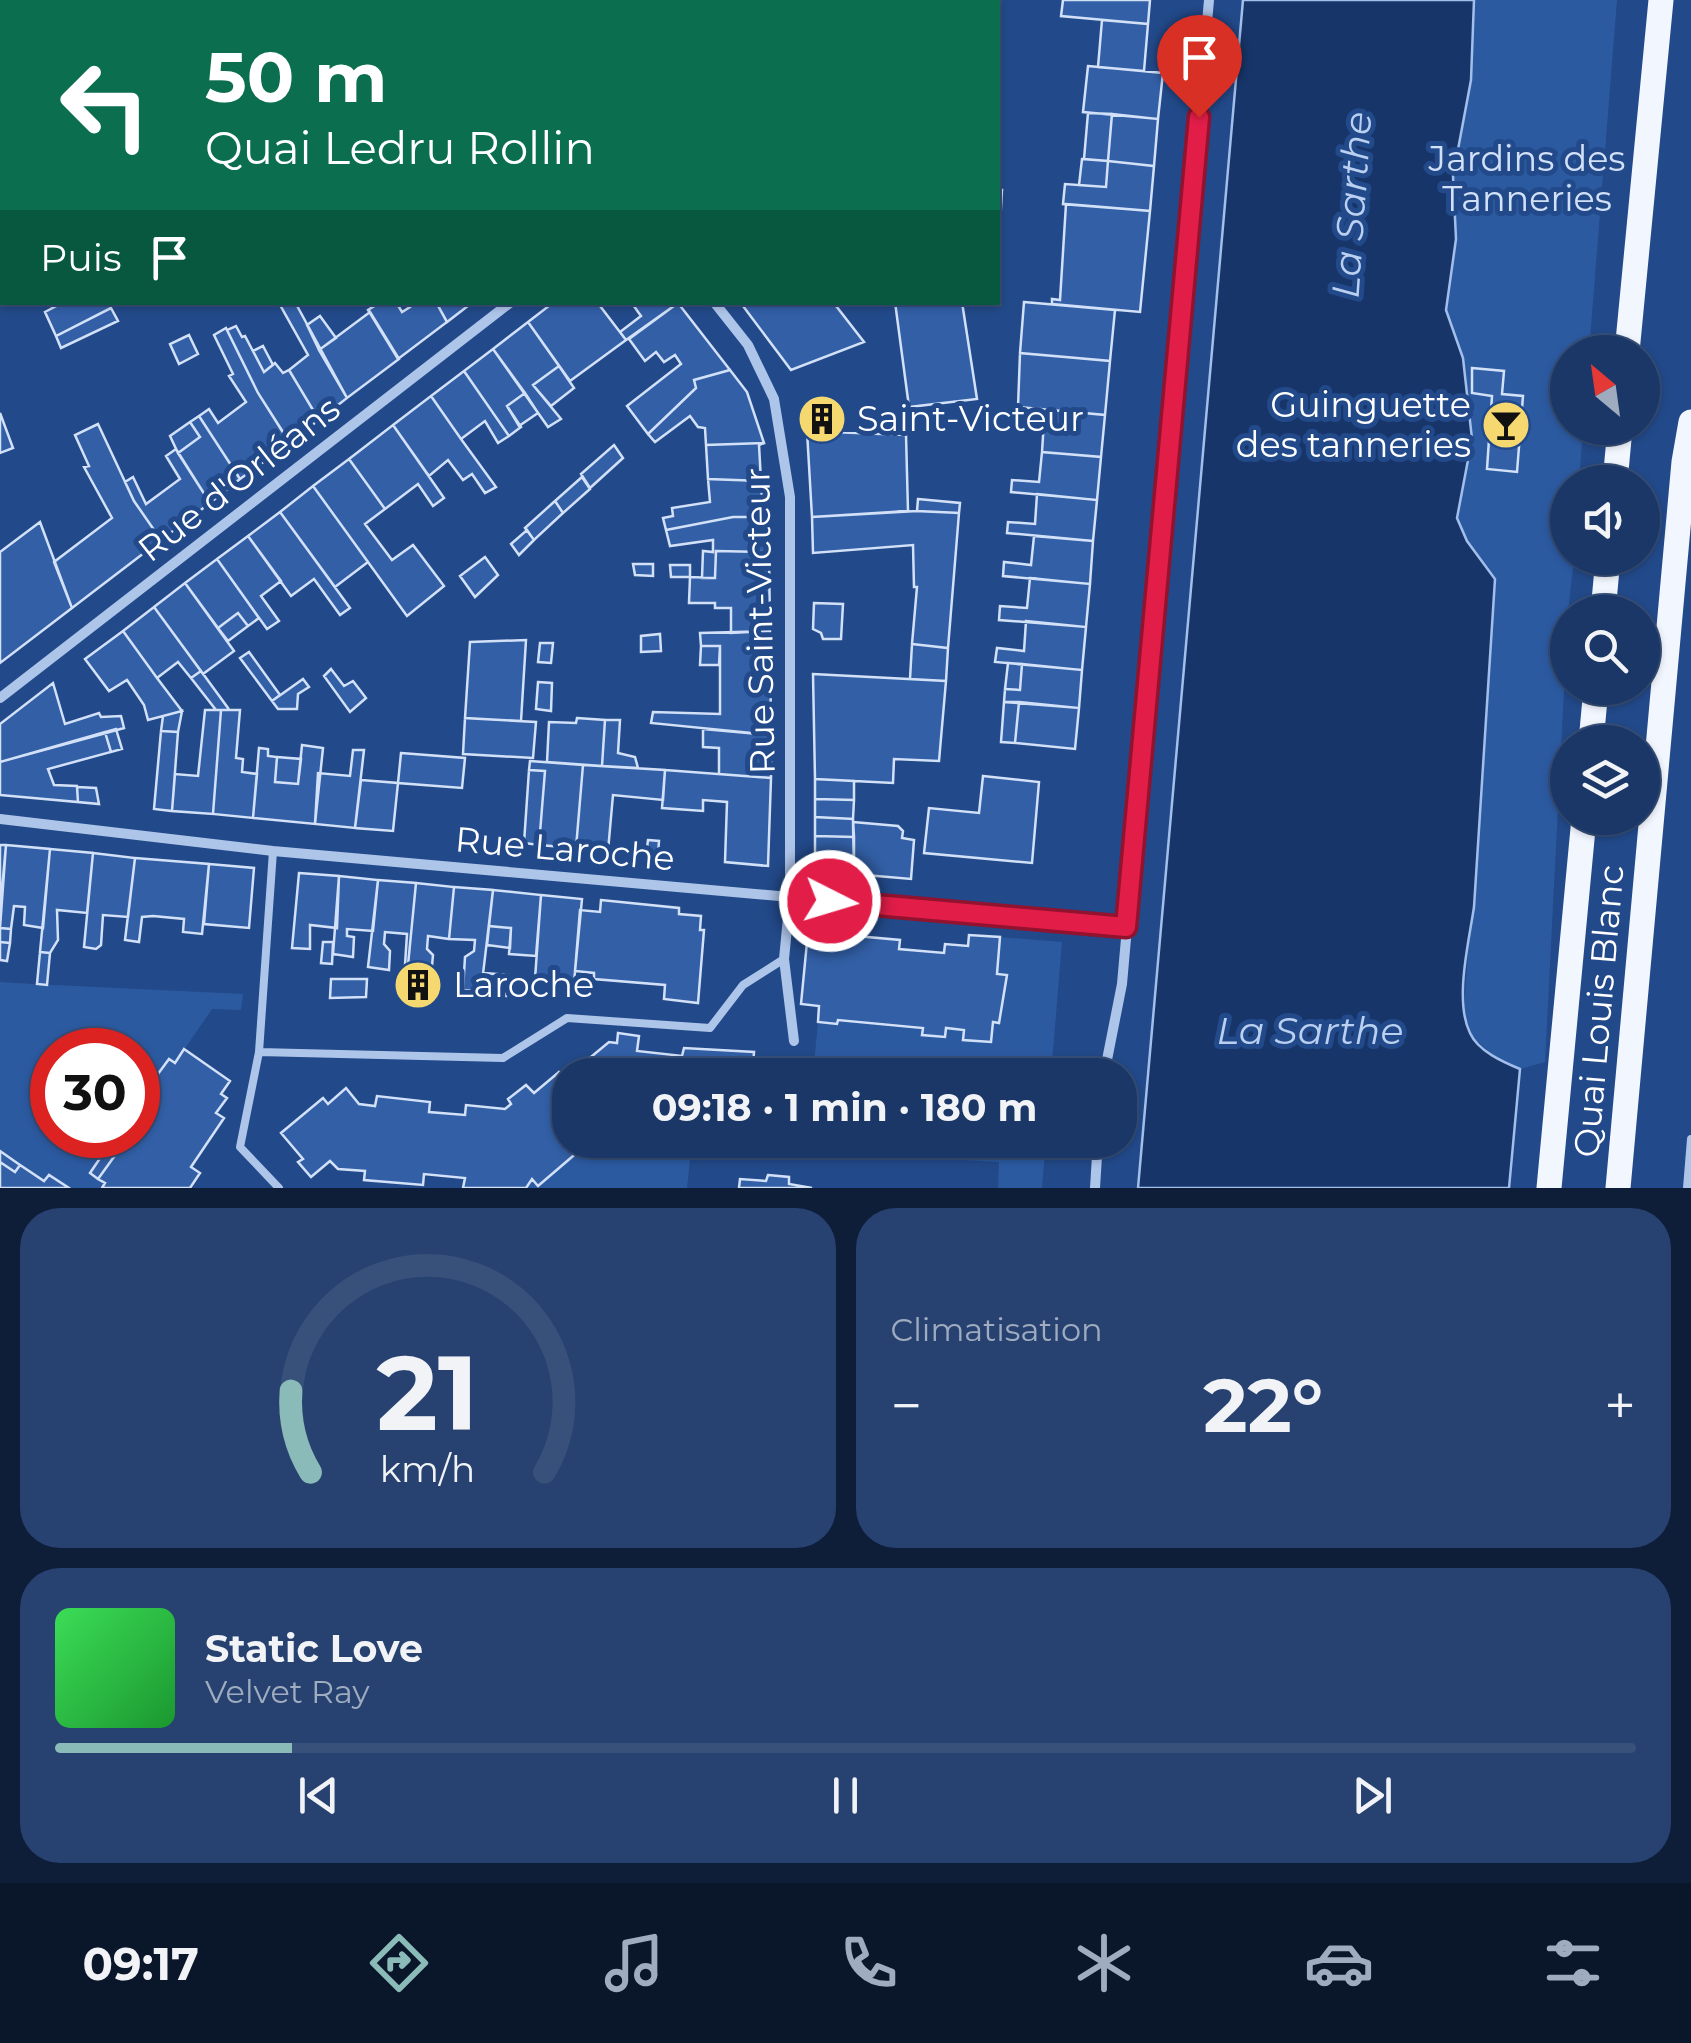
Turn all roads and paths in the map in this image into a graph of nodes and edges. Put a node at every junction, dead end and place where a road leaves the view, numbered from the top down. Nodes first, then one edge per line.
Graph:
1 (1209, 0) edge
2 (1661, 0) edge
3 (507, 305) edge
4 (716, 305) edge
5 (1629, 335) edge
6 (1691, 422) edge
7 (0, 698) edge
8 (0, 819) edge
9 (1582, 835) edge
10 (272, 851) junction
11 (790, 897) junction
12 (1126, 927) junction
13 (784, 959) junction
14 (794, 1041) dead end
15 (259, 1052) junction
16 (1107, 1058) edge
17 (1691, 1139) edge
18 (1096, 1158) edge
19 (280, 1188) edge
20 (1094, 1188) edge
21 (1550, 1188) edge
22 (1618, 1188) edge
23 (1687, 1188) edge

1 - 12 street
2 - 5 main road
3 - 7 street, Rue d'Orléans
4 - 11 street, Rue Saint-Victeur
6 - 22 main road, Quai Louis Blanc
8 - 10 street, Rue Laroche
9 - 21 main road, Quai Louis Blanc
10 - 11 street, Rue Laroche
10 - 15 lane
11 - 12 street, Rue Laroche
11 - 13 street, Rue Saint-Victeur
12 - 16 street
13 - 14 street, Rue Saint-Victeur
13 - 15 lane
15 - 19 lane
17 - 23 lane
18 - 20 street

